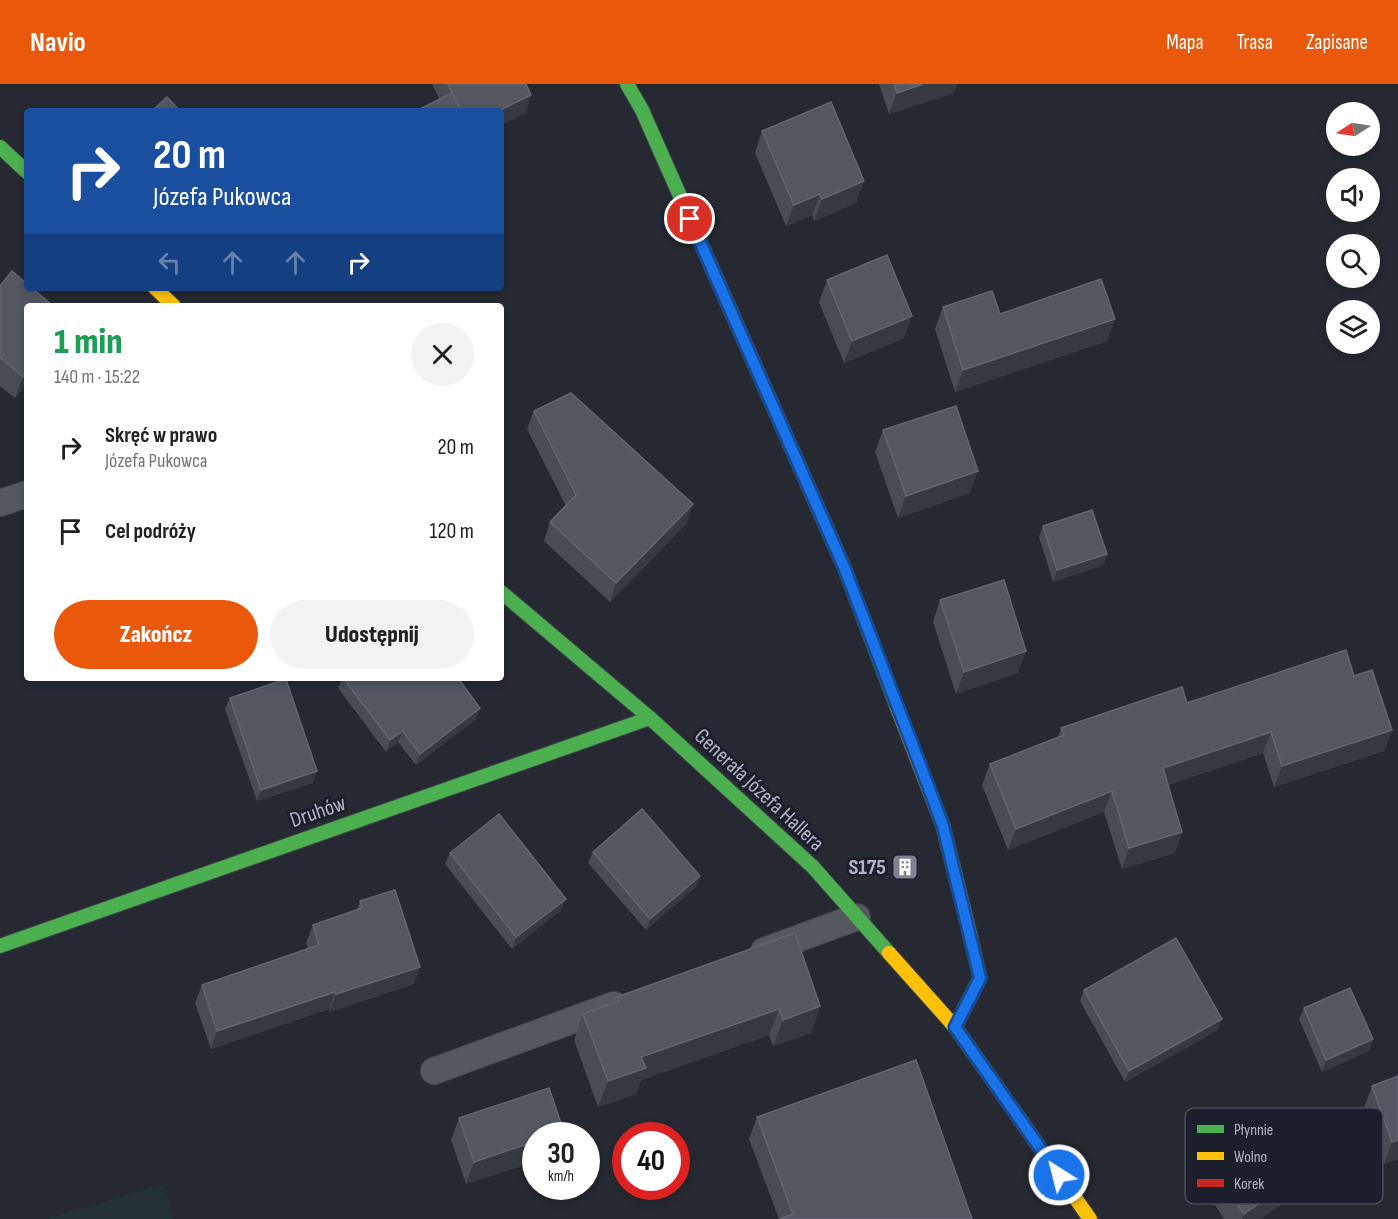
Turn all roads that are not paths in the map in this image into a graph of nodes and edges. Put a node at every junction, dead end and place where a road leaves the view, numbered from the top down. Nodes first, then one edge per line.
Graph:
1 (627, 84) edge
2 (0, 147) edge
3 (24, 169) edge
4 (157, 291) edge
5 (171, 303) edge
6 (24, 495) edge
7 (0, 502) edge
8 (504, 595) edge
9 (650, 718) junction
10 (857, 917) junction
11 (0, 946) edge
12 (745, 958) edge
13 (634, 998) edge
14 (955, 1027) junction
15 (434, 1071) dead end
16 (1090, 1219) edge

1 - 14 street
2 - 3 street
4 - 5 street
6 - 7 lane
8 - 9 street, Generała Józefa Hallera
9 - 10 street, Generała Józefa Hallera
9 - 11 street, Druhów
10 - 12 lane
10 - 14 street, Generała Józefa Hallera
13 - 15 lane
14 - 16 street, Generała Józefa Hallera

